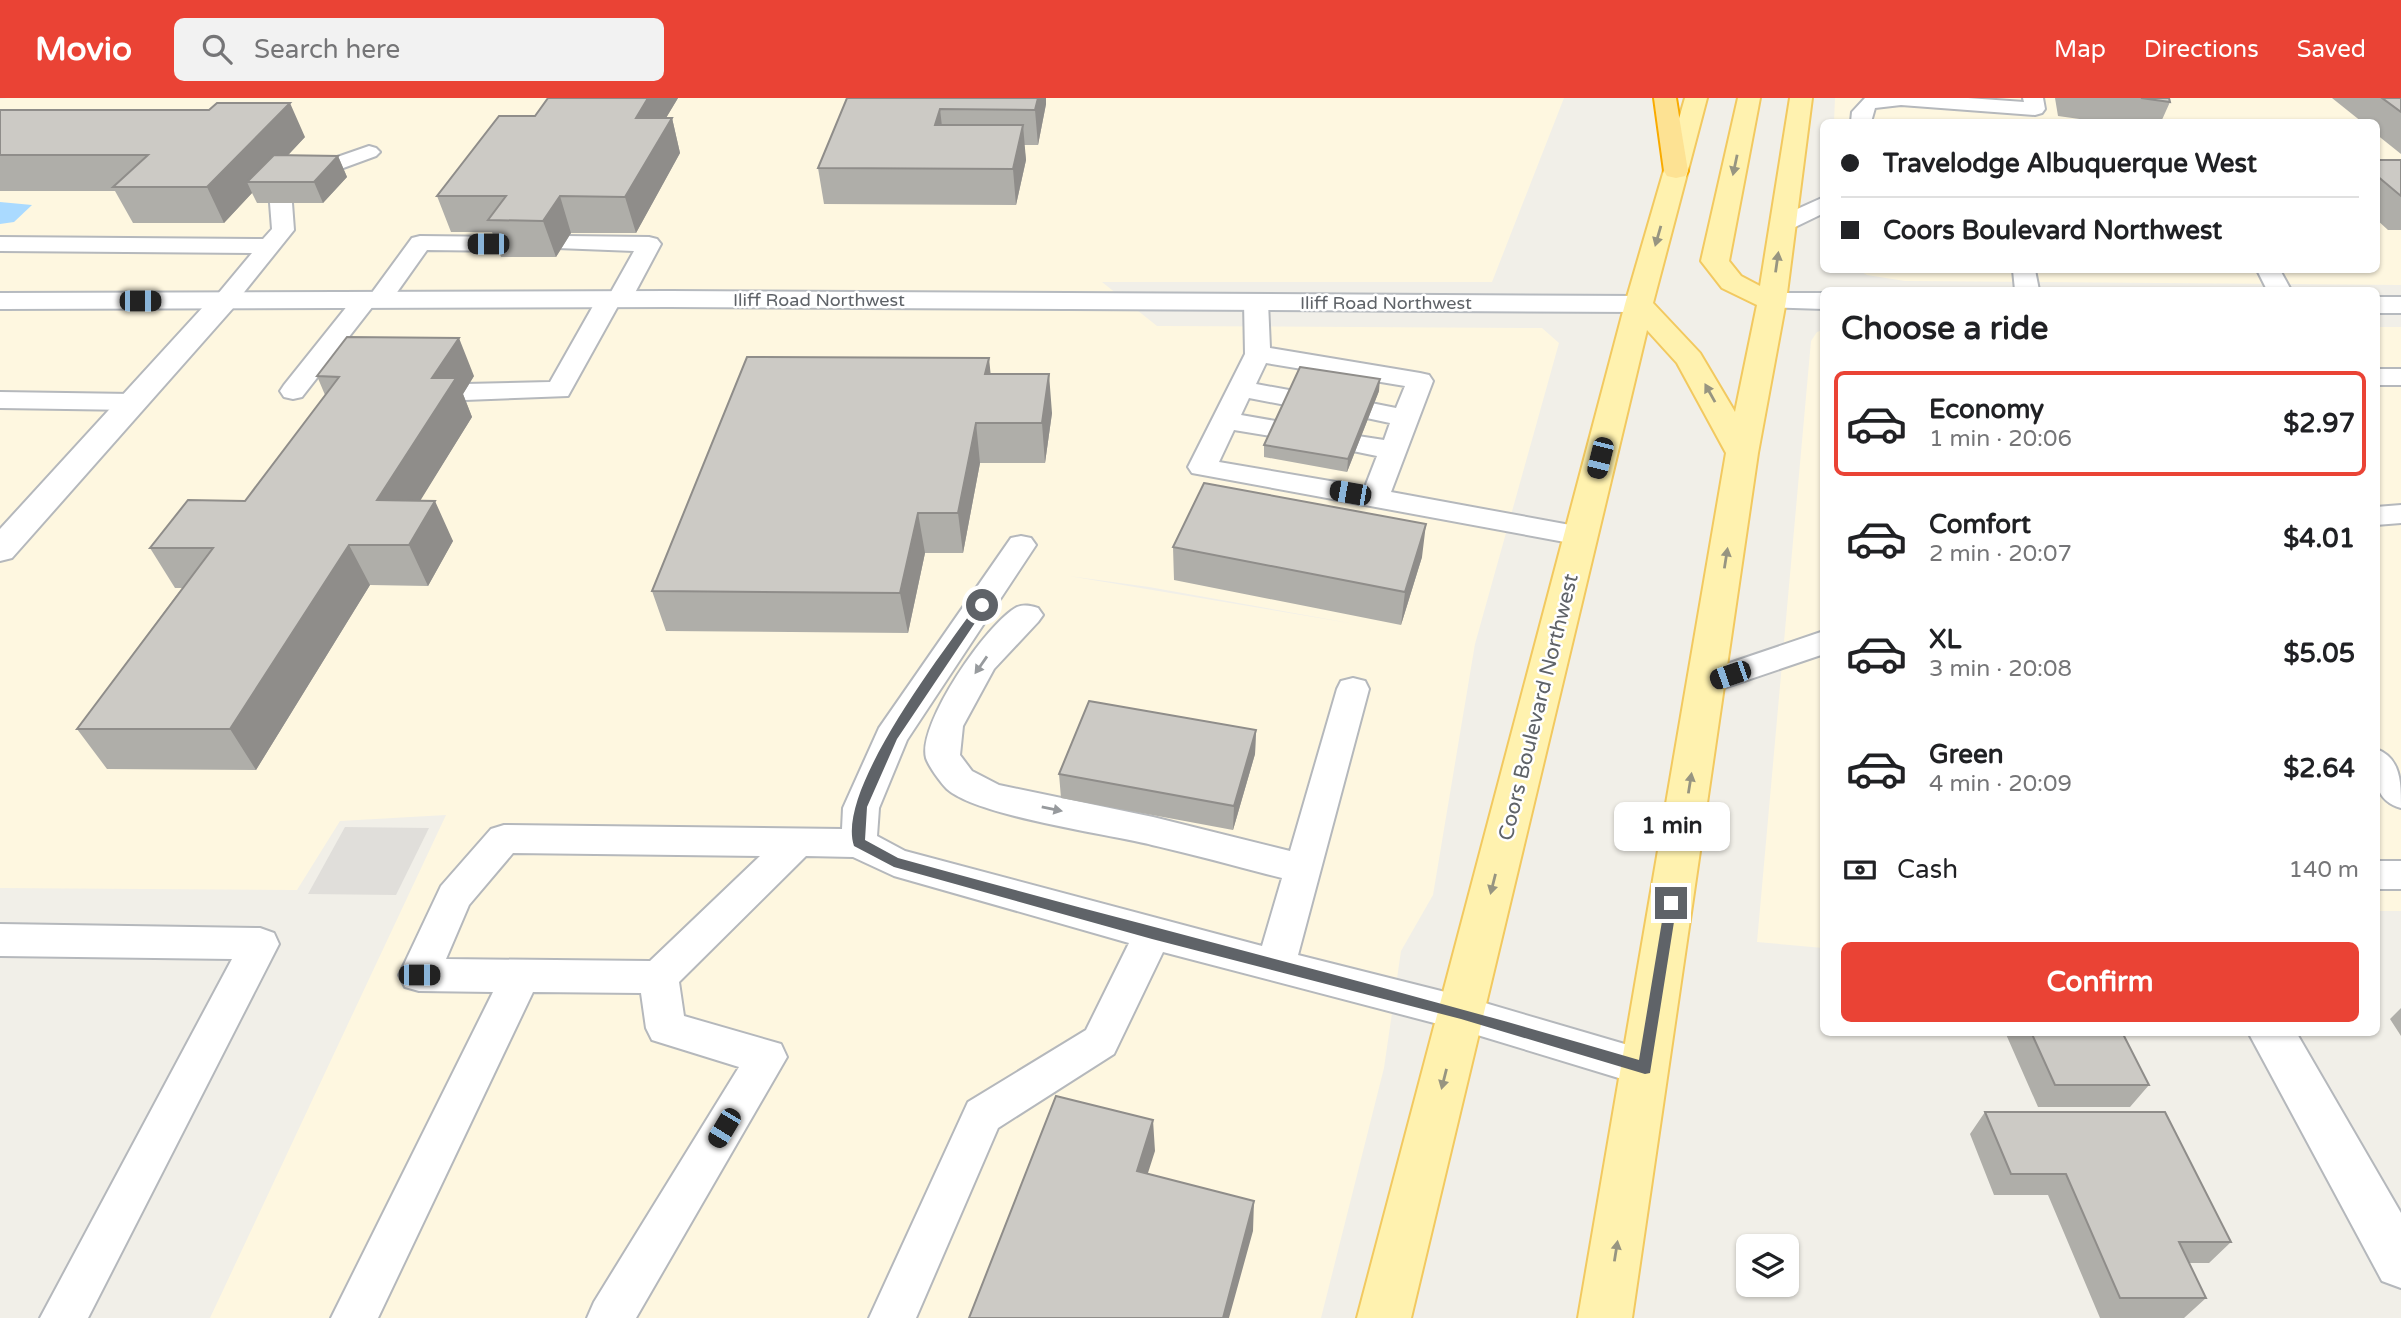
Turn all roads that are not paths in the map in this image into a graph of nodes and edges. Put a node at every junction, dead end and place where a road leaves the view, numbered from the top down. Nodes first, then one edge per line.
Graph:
1 (1665, 98) edge
2 (1696, 98) edge
3 (1749, 98) edge
4 (1801, 98) edge
5 (2033, 98) edge
6 (1943, 100) edge
7 (1990, 101) edge
8 (1861, 119) edge
9 (369, 152) dead end
10 (1676, 171) junction
11 (305, 176) edge
12 (281, 203) edge
13 (1820, 206) edge
14 (1783, 224) junction
15 (565, 243) edge
16 (0, 244) edge
17 (511, 244) edge
18 (269, 246) junction
19 (614, 299) junction
20 (224, 300) junction
21 (372, 300) junction
22 (1772, 300) junction
23 (0, 301) edge
24 (1820, 301) edge
25 (1256, 302) junction
26 (1639, 304) junction
27 (2380, 305) edge
28 (2401, 305) edge
29 (1258, 354) junction
30 (2380, 377) edge
31 (2401, 377) edge
32 (1241, 390) junction
33 (329, 392) edge
34 (465, 392) dead end
35 (1291, 398) edge
36 (0, 400) edge
37 (132, 402) junction
38 (1371, 411) edge
39 (1406, 418) junction
40 (1225, 421) junction
41 (1277, 429) edge
42 (1358, 444) edge
43 (1393, 450) junction
44 (1742, 453) junction
45 (1375, 498) junction
46 (2401, 514) edge
47 (2380, 516) edge
48 (1581, 536) junction
49 (1021, 545) dead end
50 (0, 550) edge
51 (1027, 615) dead end
52 (1820, 643) edge
53 (1706, 683) junction
54 (1353, 690) dead end
55 (2380, 766) edge
56 (2401, 795) edge
57 (798, 842) junction
58 (859, 843) junction
59 (1303, 869) junction
60 (2380, 875) edge
61 (2401, 875) edge
62 (1152, 934) junction
63 (0, 940) edge
64 (1276, 965) junction
65 (521, 976) junction
66 (659, 977) junction
67 (1461, 1013) junction
68 (2273, 1036) edge
69 (1645, 1068) junction
70 (2401, 1263) edge
71 (63, 1318) edge
72 (354, 1318) edge
73 (610, 1318) edge
74 (892, 1318) edge
75 (1384, 1318) edge
76 (1605, 1318) edge

1 - 10 highway
2 - 10 main road, Coors Boulevard Northwest
3 -> 22 main road
4 - 14 main road
5 - 7 lane
6 - 7 lane
6 - 8 lane
9 - 11 lane
10 -> 26 main road, Coors Boulevard Northwest
12 - 18 lane
13 - 14 lane
22 -> 14 main road
15 - 19 lane
16 - 18 lane
17 - 21 lane
18 - 20 lane
19 - 21 street, Iliff Road Northwest
19 - 25 street, Iliff Road Northwest
19 - 34 lane
20 - 21 street, Iliff Road Northwest
20 - 23 street, Iliff Road Northwest
20 - 37 street
21 - 33 lane
22 - 24 street
22 - 44 main road
25 - 26 street, Iliff Road Northwest
25 - 29 lane
44 -> 26 main road
26 - 48 main road, Coors Boulevard Northwest
27 - 28 street
29 - 32 lane
29 - 39 lane
30 - 31 lane
32 - 35 lane
32 - 40 lane
36 - 37 lane
37 - 50 street
38 - 39 lane
39 - 43 lane
40 - 41 lane
40 - 45 lane
42 - 43 lane
43 - 45 lane
53 -> 44 main road
45 - 48 lane
46 - 47 lane
48 -> 67 main road, Coors Boulevard Northwest
49 - 58 lane
51 -> 59 lane
52 - 53 lane
69 -> 53 main road
54 - 59 lane
55 - 56 lane
57 - 58 lane
57 - 65 lane
57 - 66 lane
58 - 62 lane
59 - 64 lane
60 - 61 lane
62 - 64 lane
62 - 74 lane
63 - 71 lane
64 - 67 lane
65 - 66 lane
65 - 72 lane
66 - 73 lane
67 - 69 lane
67 -> 75 main road, Coors Boulevard Northwest
68 - 70 street
76 -> 69 main road

